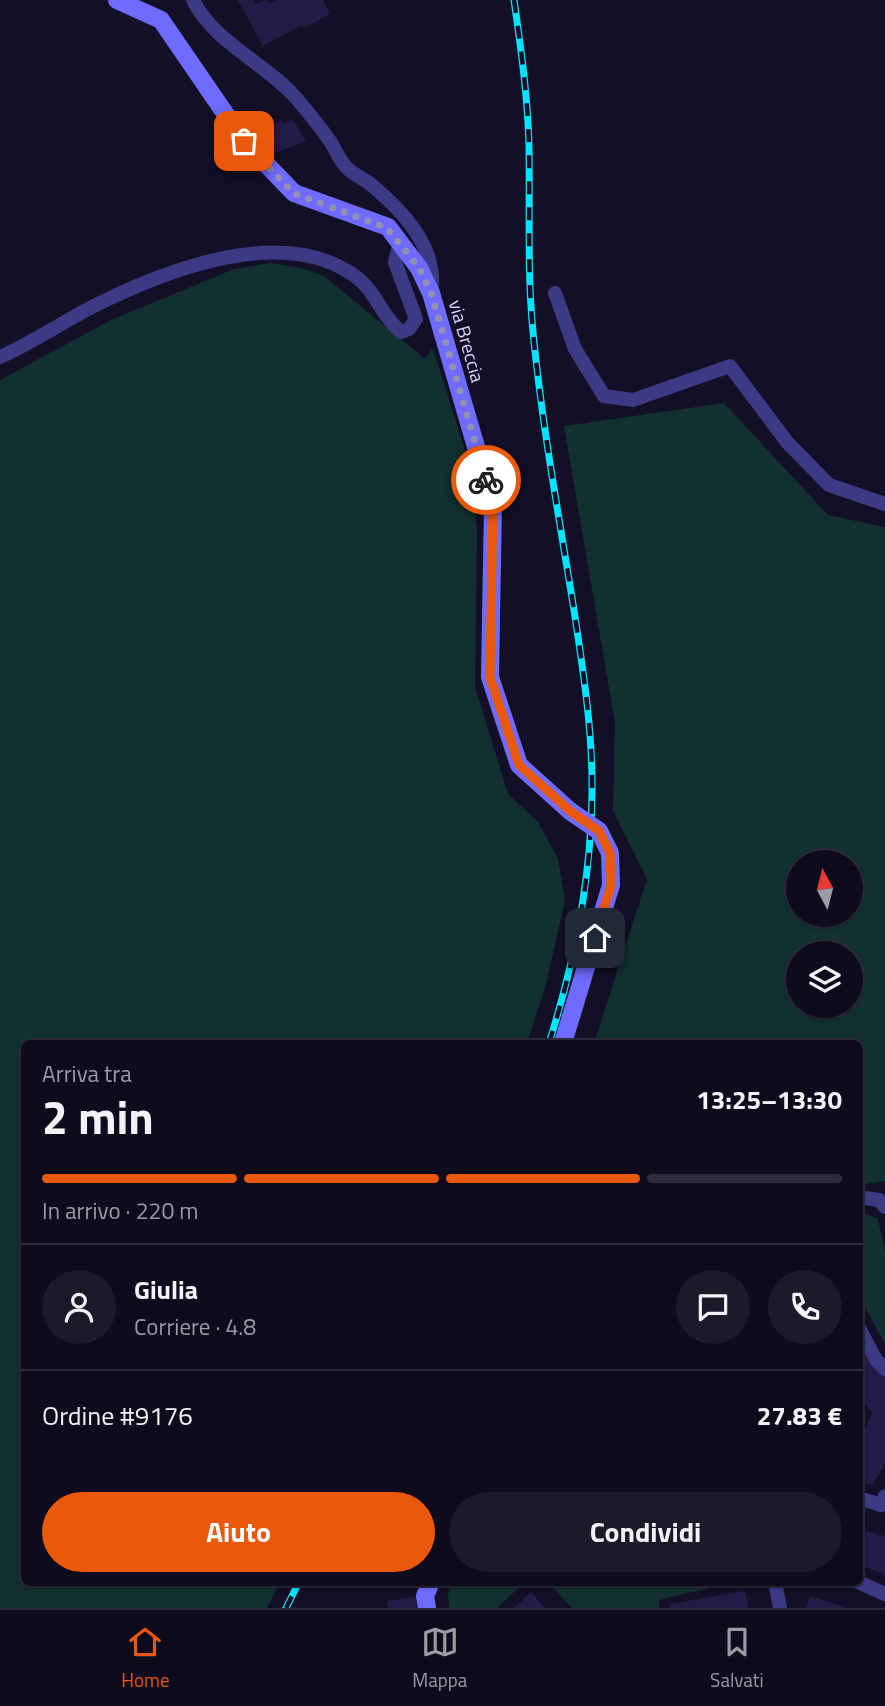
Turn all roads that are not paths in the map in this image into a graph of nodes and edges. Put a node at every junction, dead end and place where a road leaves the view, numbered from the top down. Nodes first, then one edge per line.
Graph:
1 (117, 0) edge
2 (193, 0) edge
3 (400, 243) junction
4 (431, 293) junction
5 (555, 293) dead end
6 (0, 357) edge
7 (885, 504) edge
8 (564, 1040) edge
9 (863, 1198) edge
10 (885, 1208) edge
11 (863, 1336) edge
12 (885, 1369) edge
13 (885, 1496) edge
14 (863, 1499) edge
15 (863, 1584) edge
16 (429, 1586) edge
17 (776, 1586) edge
18 (885, 1594) edge
19 (427, 1608) edge
20 (780, 1608) edge

1 - 3 street, via Breccia
2 - 4 street
3 - 4 street, via Breccia
3 - 6 street
4 - 8 street, via Breccia, bridge
5 - 7 street
9 - 10 street
11 - 12 street
13 - 14 street
15 - 18 street
16 - 19 street
17 - 20 street

